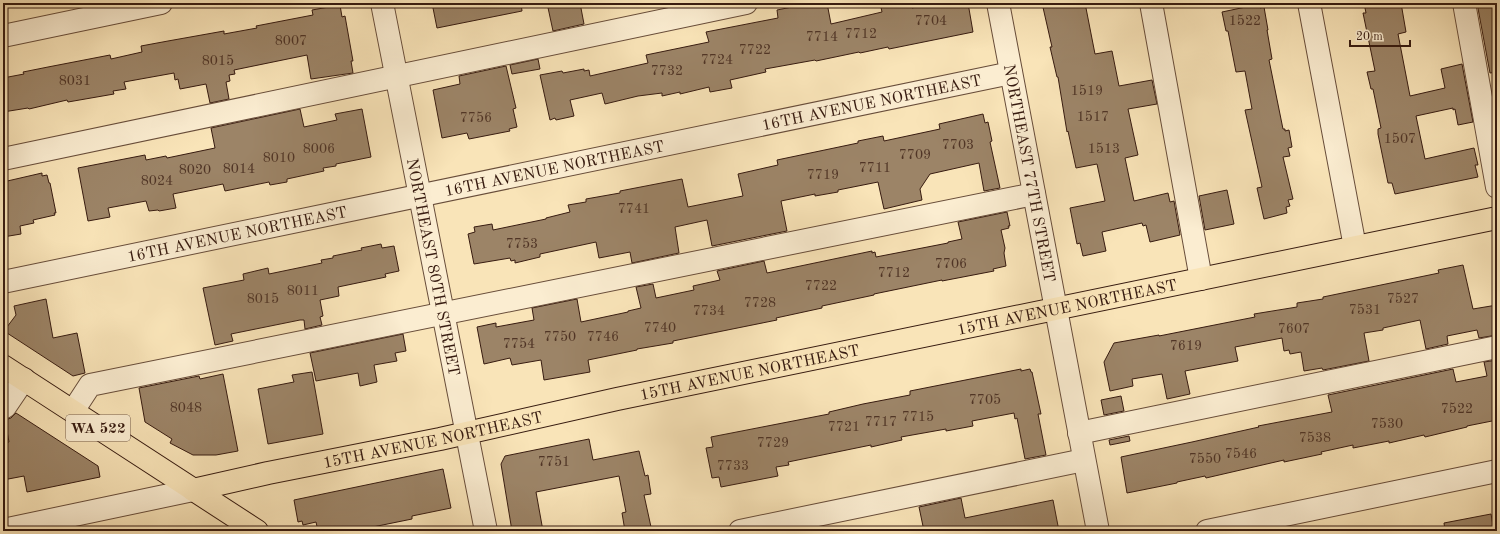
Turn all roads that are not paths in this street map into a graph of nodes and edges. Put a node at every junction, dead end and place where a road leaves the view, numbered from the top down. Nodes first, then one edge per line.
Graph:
1 (161, 3) edge
2 (382, 3) edge
3 (746, 3) edge
4 (998, 3) edge
5 (1151, 3) edge
6 (1309, 3) edge
7 (1464, 3) edge
8 (3, 36) edge
9 (1011, 73) junction
10 (396, 77) junction
11 (3, 159) edge
12 (1497, 187) edge
13 (1034, 194) junction
14 (420, 196) junction
15 (1497, 218) edge
16 (1355, 247) junction
17 (1201, 279) junction
18 (3, 282) edge
19 (1056, 309) junction
20 (443, 314) junction
21 (1497, 347) edge
22 (3, 366) edge
23 (24, 379) junction
24 (3, 408) edge
25 (73, 411) junction
26 (466, 432) junction
27 (1079, 433) junction
28 (1084, 460) junction
29 (1497, 471) edge
30 (193, 490) junction
31 (3, 530) edge
32 (257, 531) edge
33 (486, 531) edge
34 (740, 531) edge
35 (1098, 531) edge
36 (1207, 531) edge

1 - 8 street
2 - 10 street, NORTHEAST 80TH STREET
3 - 10 street
4 - 9 street, NORTHEAST 77TH STREET
5 - 17 street
6 - 16 street
7 - 12 street
9 - 13 street, NORTHEAST 77TH STREET
9 - 14 street, 16TH AVENUE NORTHEAST
10 - 11 street
10 - 14 street, NORTHEAST 80TH STREET
13 - 19 street, NORTHEAST 77TH STREET
13 - 20 street
14 - 18 street, 16TH AVENUE NORTHEAST
14 - 20 street, NORTHEAST 80TH STREET
15 - 16 main road, 15TH AVENUE NORTHEAST
16 - 17 main road, 15TH AVENUE NORTHEAST
17 - 19 main road, 15TH AVENUE NORTHEAST
19 - 26 main road, 15TH AVENUE NORTHEAST
19 - 27 street, NORTHEAST 77TH STREET
20 - 25 street
20 - 26 street, NORTHEAST 80TH STREET
21 - 27 street
22 - 23 main road, WA 522
23 - 24 street
23 - 25 main road, WA 522
25 - 30 main road, WA 522
26 - 30 main road, 15TH AVENUE NORTHEAST
26 - 33 street, NORTHEAST 80TH STREET
27 - 28 street, NORTHEAST 77TH STREET
28 - 34 street
28 - 35 street, NORTHEAST 77TH STREET
29 - 36 street
30 - 31 street, 15TH AVENUE NORTHEAST
30 - 32 main road, WA 522

